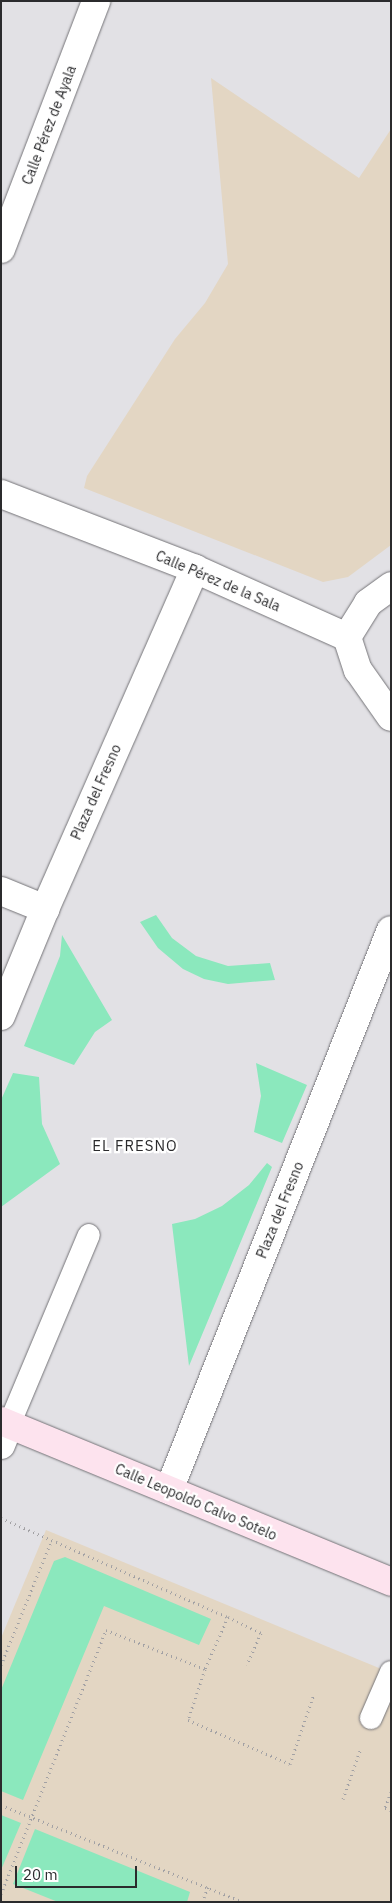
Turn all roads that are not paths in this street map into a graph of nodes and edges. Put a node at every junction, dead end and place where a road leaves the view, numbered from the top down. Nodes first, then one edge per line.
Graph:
1 (96, 1) edge
2 (1, 250) edge
3 (1, 494) edge
4 (195, 569) junction
5 (391, 586) edge
6 (347, 637) junction
7 (391, 717) edge
8 (1, 891) edge
9 (44, 909) junction
10 (391, 930) edge
11 (1, 1016) edge
12 (89, 1235) dead end
13 (4, 1430) edge
14 (169, 1490) junction
15 (391, 1582) edge
16 (391, 1672) edge
17 (371, 1718) road end

1 - 2 street, Calle Pérez de Ayala
3 - 4 street, Calle Pérez de la Sala
4 - 6 street, Calle Pérez de la Sala
4 - 9 street, Plaza del Fresno
5 - 6 street
6 - 7 street
8 - 9 street
9 - 11 street, Plaza del Fresno
10 - 14 street, Plaza del Fresno
12 - 13 lane
13 - 14 street, Calle Leopoldo Calvo Sotelo
14 - 15 street, Calle Leopoldo Calvo Sotelo
16 - 17 lane

